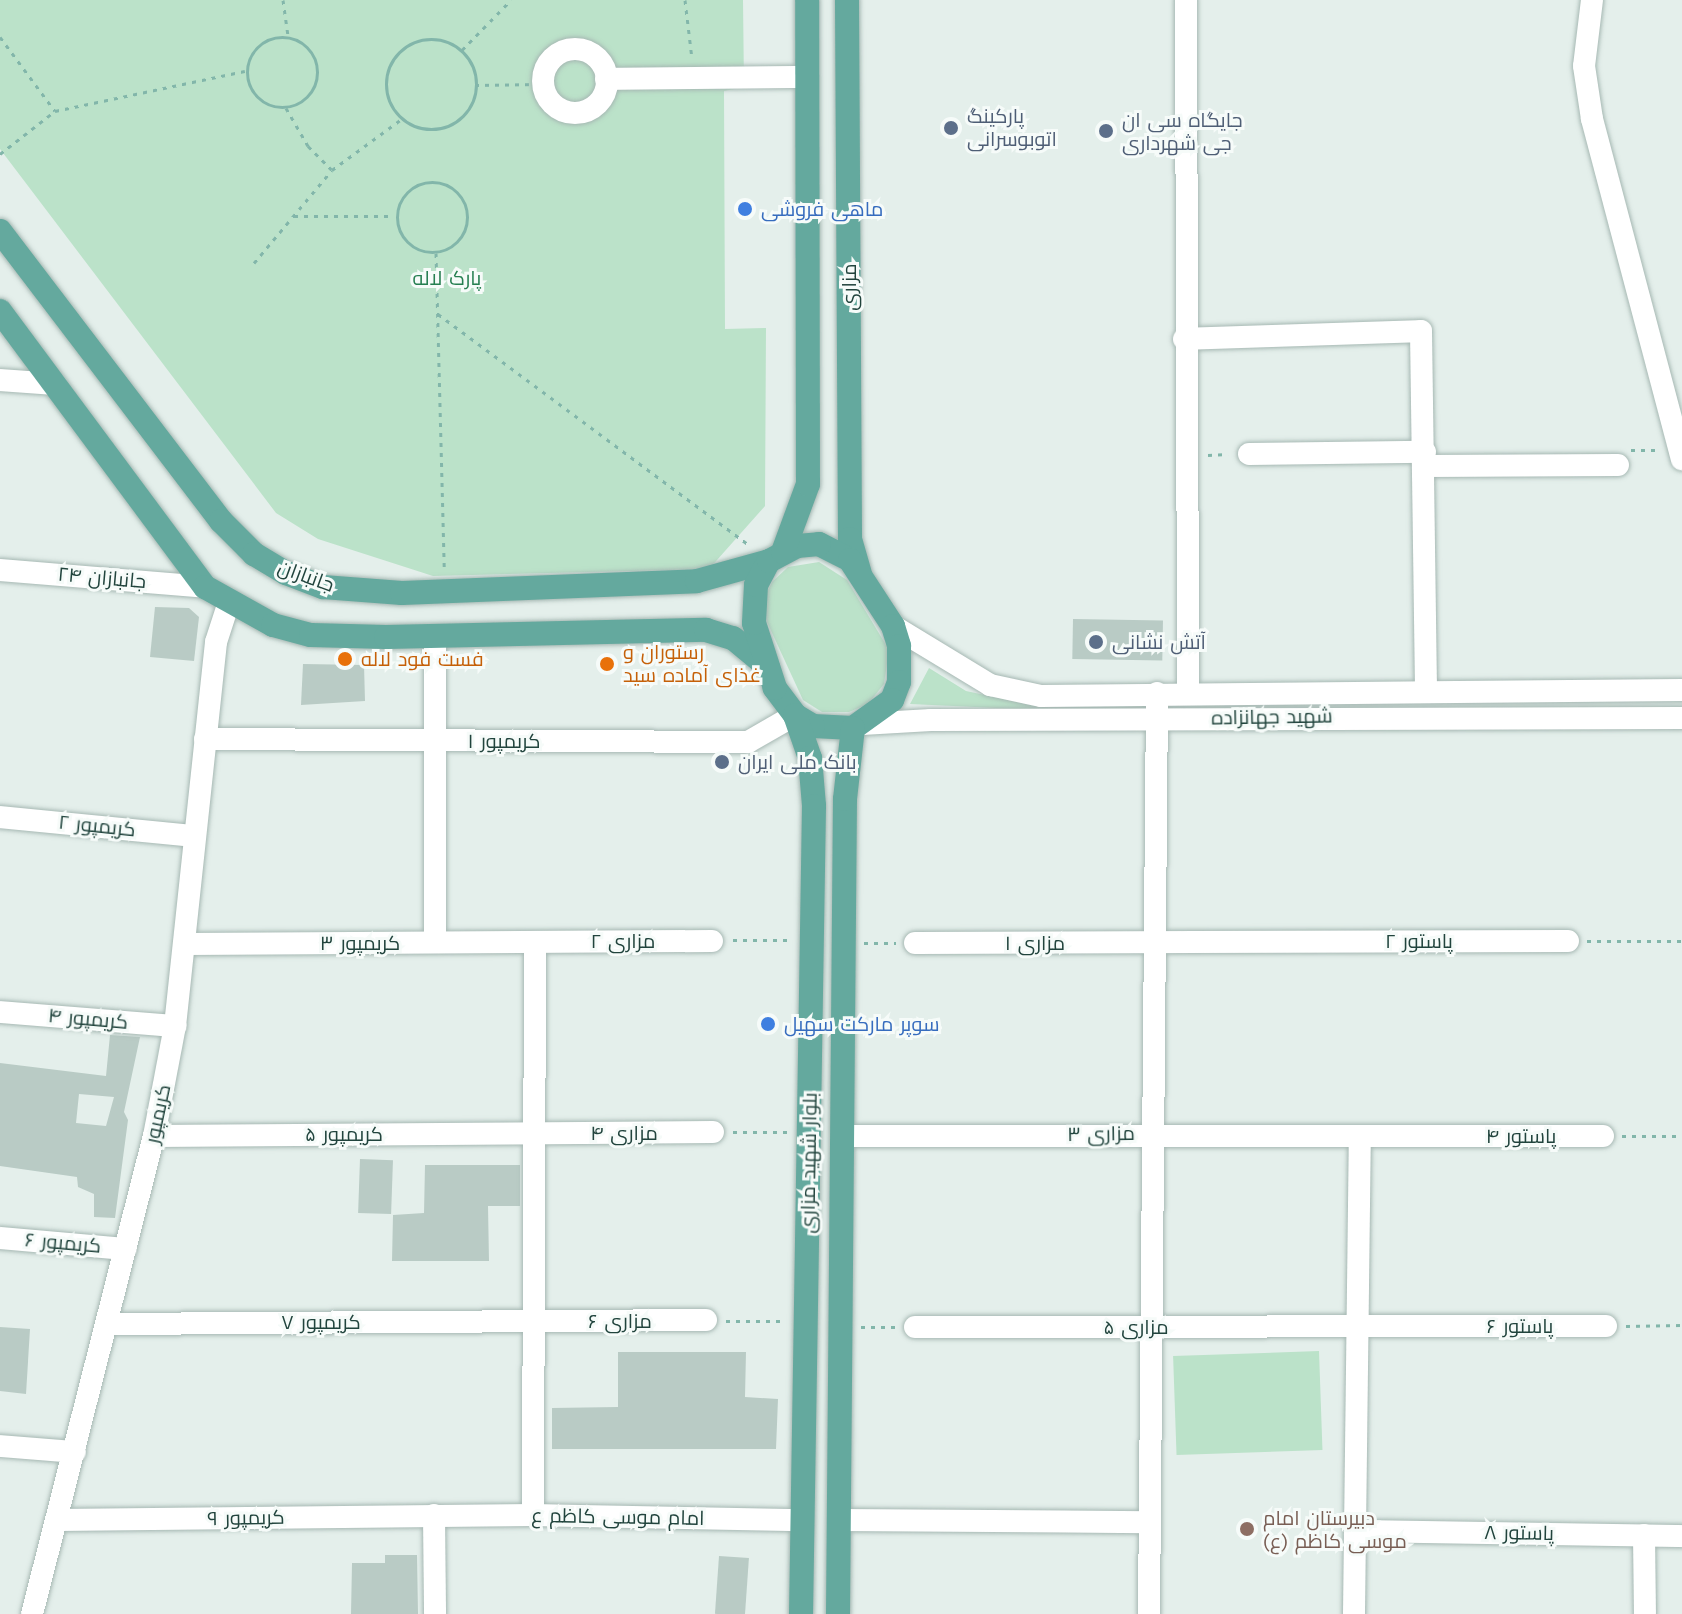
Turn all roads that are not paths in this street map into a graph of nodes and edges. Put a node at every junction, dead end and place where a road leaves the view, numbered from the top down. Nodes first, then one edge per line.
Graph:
1 (807, 0) edge
2 (847, 0) edge
3 (1186, 0) edge
4 (1592, 0) edge
5 (807, 77) junction
6 (606, 79) junction
7 (0, 231) edge
8 (0, 311) edge
9 (1184, 339) junction
10 (0, 380) edge
11 (55, 384) junction
12 (1682, 451) edge
13 (1249, 454) road end
14 (1425, 459) junction
15 (1682, 459) edge
16 (1618, 465) road end
17 (776, 556) junction
18 (0, 570) edge
19 (860, 573) junction
20 (205, 587) junction
21 (228, 604) junction
22 (893, 626) junction
23 (435, 636) junction
24 (768, 667) junction
25 (1426, 690) junction
26 (1682, 690) edge
27 (1188, 692) junction
28 (1157, 693) junction
29 (795, 715) junction
30 (1158, 718) junction
31 (1682, 718) edge
32 (857, 726) junction
33 (205, 739) junction
34 (435, 740) junction
35 (0, 817) edge
36 (194, 836) junction
37 (712, 941) road end
38 (1568, 941) road end
39 (435, 942) junction
40 (535, 942) junction
41 (1155, 942) junction
42 (915, 943) road end
43 (186, 944) junction
44 (0, 1012) edge
45 (175, 1026) junction
46 (713, 1132) road end
47 (534, 1133) junction
48 (1149, 1133) junction
49 (154, 1136) junction
50 (843, 1136) junction
51 (1603, 1136) road end
52 (1360, 1137) junction
53 (0, 1238) edge
54 (126, 1249) junction
55 (706, 1320) road end
56 (534, 1321) junction
57 (107, 1324) junction
58 (1358, 1326) junction
59 (1606, 1326) road end
60 (915, 1327) road end
61 (1147, 1327) junction
62 (0, 1446) edge
63 (75, 1452) junction
64 (434, 1515) junction
65 (533, 1515) junction
66 (57, 1520) junction
67 (802, 1520) junction
68 (840, 1520) junction
69 (1149, 1522) junction
70 (1355, 1531) junction
71 (1644, 1535) junction
72 (1682, 1536) edge
73 (32, 1614) edge
74 (435, 1614) edge
75 (801, 1614) edge
76 (838, 1614) edge
77 (1149, 1614) edge
78 (1354, 1614) edge
79 (1645, 1614) edge

1 - 5 main road
2 - 19 main road, مزاری
3 - 9 street
4 - 12 street
5 - 6 street
5 - 17 main road
6 - 6 street
7 - 17 main road, جانبازان
8 - 11 main road
9 - 14 street
9 - 27 street
10 - 11 street
11 - 20 main road
12 - 15 street
13 - 14 street
14 - 16 street
14 - 25 street
17 - 19 main road
17 - 24 main road
18 - 20 street, جانبازان ۲۴
19 - 22 main road
20 - 21 main road
21 - 23 main road
21 - 33 street, کریمپور
22 - 28 street, شهید جهانزاده
22 - 32 main road
23 - 24 main road
23 - 34 street
24 - 29 main road
25 - 26 street, شهید جهانزاده
25 - 27 street, شهید جهانزاده
27 - 28 street, شهید جهانزاده
28 - 30 street
29 - 32 main road
29 - 34 street, کریمپور ۱
29 - 67 main road, بلوار شهید مزاری
30 - 31 street, شهید جهانزاده
30 - 32 street, شهید جهانزاده
30 - 41 street
32 - 50 main road, بلوار شهید مزاری
33 - 34 street, کریمپور ۱
33 - 36 street, کریمپور
34 - 39 street
35 - 36 street, کریمپور ۲
36 - 43 street, کریمپور
37 - 40 street, مزاری ۲
38 - 41 street, پاستور ۲
39 - 40 street, کریمپور ۳
39 - 43 street, کریمپور ۳
40 - 47 street
41 - 42 street, مزاری ۱
41 - 48 street
43 - 45 street, کریمپور
44 - 45 street, کریمپور ۴
45 - 49 street, کریمپور
46 - 47 street, مزاری ۴
47 - 49 street, کریمپور ۵
47 - 56 street
48 - 50 street, مزاری ۳
48 - 52 street, مزاری ۳
48 - 61 street
49 - 54 street, کریمپور
50 - 68 main road, بلوار شهید مزاری
51 - 52 street, پاستور ۴
52 - 58 street
53 - 54 street, کریمپور ۶
54 - 57 street, کریمپور
55 - 56 street, مزاری ۶
56 - 57 street, کریمپور ۷
56 - 65 street
57 - 63 street, کریمپور
58 - 59 street, پاستور ۶
58 - 61 street, مزاری ۵
58 - 70 street
60 - 61 street, مزاری ۵
61 - 69 street
62 - 63 street
63 - 66 street, کریمپور
64 - 65 street, امام موسی کاظم ع
64 - 66 street, کریمپور ۹
64 - 74 street
65 - 67 street, امام موسی کاظم ع
66 - 73 street, کریمپور
67 - 68 main road
67 - 75 main road, بلوار شهید مزاری
68 - 69 street
68 - 76 main road, بلوار شهید مزاری
69 - 77 street
70 - 71 street, پاستور ۸
70 - 78 street
71 - 72 street, پاستور ۸
71 - 79 street

